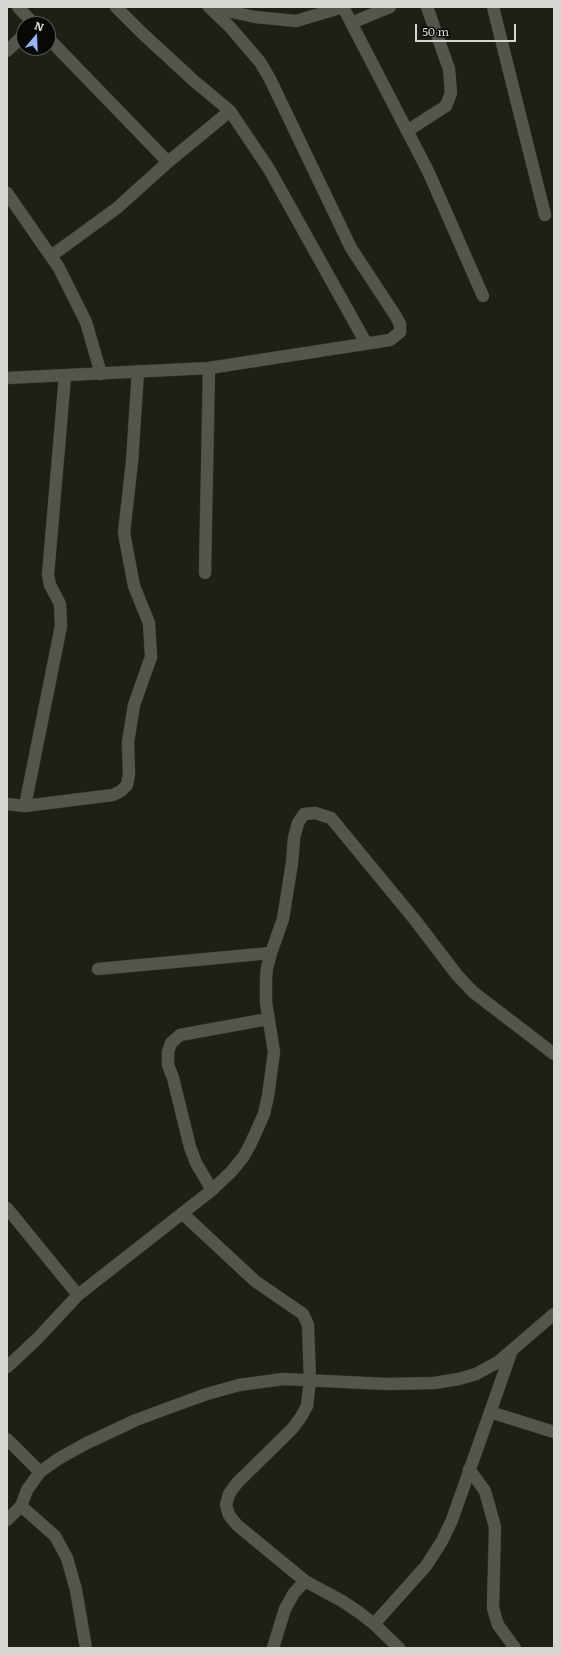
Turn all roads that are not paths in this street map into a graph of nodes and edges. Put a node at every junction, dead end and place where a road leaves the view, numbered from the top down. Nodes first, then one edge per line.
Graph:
1 (18, 7) edge
2 (116, 7) edge
3 (209, 7) edge
4 (343, 7) edge
5 (390, 7) edge
6 (426, 7) edge
7 (493, 7) edge
8 (26, 16) edge
9 (351, 23) junction
10 (16, 43) edge
11 (56, 46) edge
12 (7, 51) edge
13 (230, 111) junction
14 (408, 131) junction
15 (168, 162) junction
16 (7, 193) edge
17 (546, 215) dead end
18 (50, 256) junction
19 (483, 296) dead end
20 (366, 343) junction
21 (209, 368) junction
22 (138, 371) junction
23 (101, 374) junction
24 (65, 376) junction
25 (7, 378) edge
26 (205, 574) dead end
27 (7, 804) edge
28 (25, 806) junction
29 (270, 953) junction
30 (98, 970) dead end
31 (268, 1019) junction
32 (554, 1054) edge
33 (212, 1190) junction
34 (7, 1208) edge
35 (183, 1214) junction
36 (78, 1295) junction
37 (554, 1314) edge
38 (513, 1349) junction
39 (7, 1367) edge
40 (310, 1380) junction
41 (490, 1412) junction
42 (554, 1432) edge
43 (7, 1439) edge
44 (469, 1469) junction
45 (40, 1472) junction
46 (21, 1506) junction
47 (7, 1520) edge
48 (305, 1580) junction
49 (374, 1624) junction
50 (85, 1648) edge
51 (272, 1648) edge
52 (399, 1648) edge
53 (515, 1648) edge

1 - 8 street
2 - 13 street
3 - 4 street
3 - 20 street
4 - 9 street
5 - 9 street
6 - 14 street
7 - 17 street
9 - 14 street
10 - 12 street
11 - 15 street
13 - 15 street
13 - 20 street
14 - 19 street
15 - 18 street
16 - 18 street
18 - 23 street
20 - 21 street
21 - 22 street
21 - 26 street
22 - 23 street
22 - 28 street
23 - 24 street
24 - 25 street
24 - 28 street
27 - 28 street
29 - 30 street
29 - 31 street
29 - 32 street
31 - 33 street
31 - 33 street
33 - 35 street
34 - 36 street
35 - 36 street
35 - 40 street
36 - 39 street
37 - 38 street
38 - 40 street
38 - 41 street
40 - 45 street
40 - 48 street
41 - 42 street
41 - 44 street
43 - 45 street
44 - 49 street
44 - 53 street
45 - 46 street
46 - 47 street
46 - 50 street
48 - 49 street
48 - 51 street
49 - 52 street

